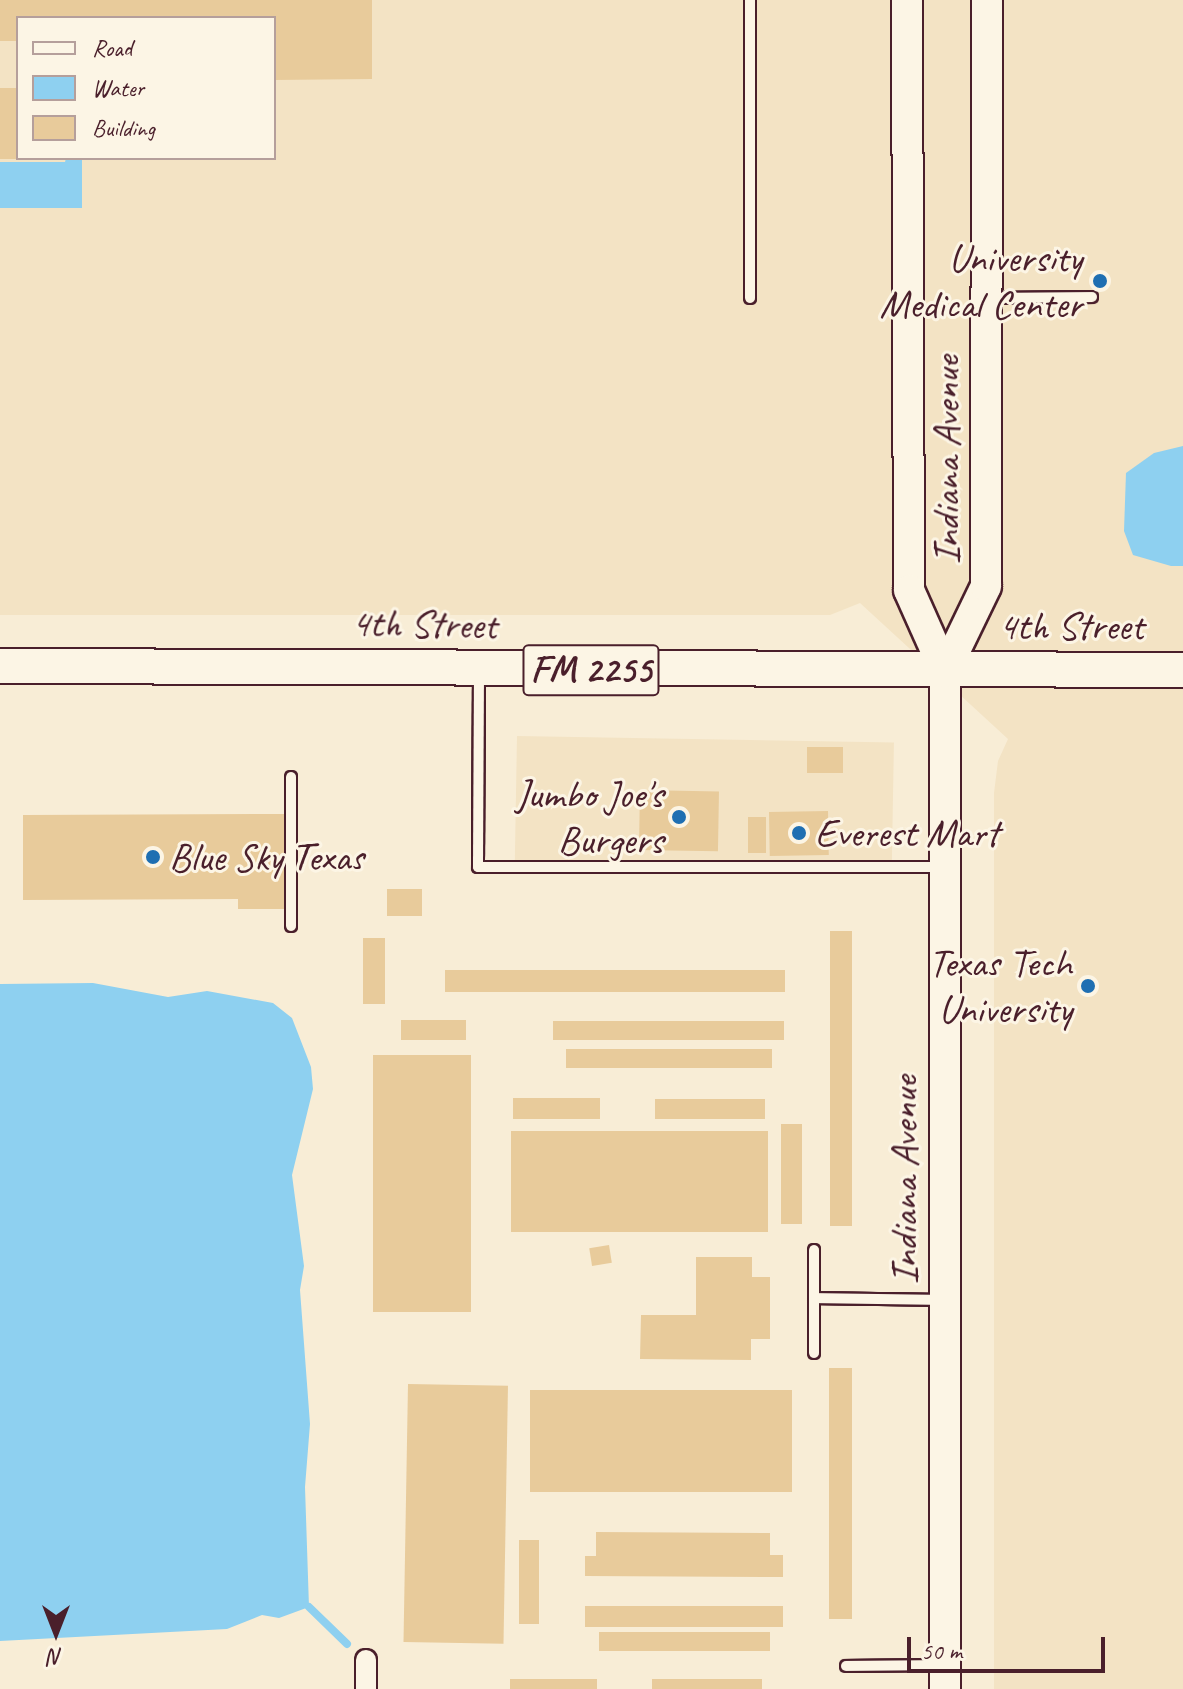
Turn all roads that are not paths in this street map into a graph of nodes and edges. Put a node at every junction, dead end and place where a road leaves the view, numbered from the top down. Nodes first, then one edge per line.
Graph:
1 (750, 0) edge
2 (907, 0) edge
3 (987, 0) edge
4 (1092, 297) dead end
5 (750, 298) dead end
6 (987, 298) junction
7 (0, 666) edge
8 (479, 670) junction
9 (1183, 670) edge
10 (945, 671) junction
11 (291, 777) dead end
12 (944, 867) junction
13 (291, 926) dead end
14 (814, 1250) dead end
15 (814, 1298) junction
16 (944, 1300) junction
17 (814, 1353) dead end
18 (366, 1660) dead end
19 (846, 1666) dead end
20 (945, 1677) edge
21 (366, 1689) edge

1 - 5 lane
2 - 10 street, Indiana Avenue
3 - 6 street, Indiana Avenue
4 - 6 lane
6 - 10 street, Indiana Avenue
7 - 8 main road, 4th Street / FM 2255
8 - 10 main road, 4th Street / FM 2255
8 - 12 lane
9 - 10 main road, 4th Street / FM 2255
10 - 12 street, Indiana Avenue
11 - 13 lane
12 - 16 street, Indiana Avenue
14 - 15 lane
15 - 16 lane
15 - 17 lane
16 - 20 street, Indiana Avenue
18 - 21 street
19 - 20 lane

